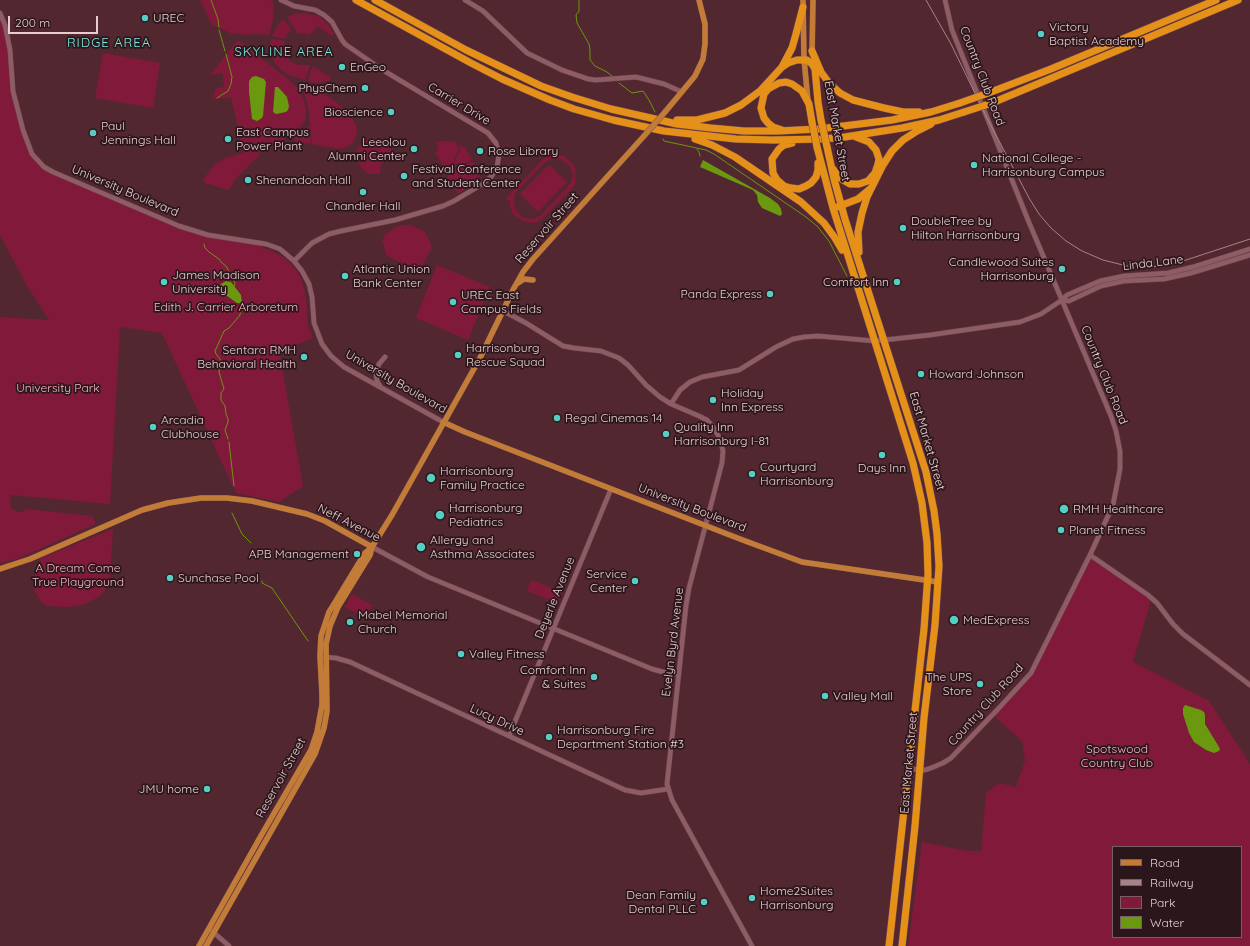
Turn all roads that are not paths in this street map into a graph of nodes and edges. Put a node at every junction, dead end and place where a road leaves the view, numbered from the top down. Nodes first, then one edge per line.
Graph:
1 (281, 0) edge
2 (356, 0) edge
3 (375, 0) edge
4 (465, 0) edge
5 (699, 0) edge
6 (813, 0) edge
7 (945, 0) edge
8 (1216, 0) edge
9 (1238, 0) edge
10 (803, 4) edge
11 (0, 13) edge
12 (812, 51) junction
13 (804, 59) junction
14 (782, 67) junction
15 (815, 69) junction
16 (674, 89) junction
17 (682, 92) junction
18 (678, 98) junction
19 (809, 104) junction
20 (949, 106) junction
21 (962, 113) junction
22 (666, 121) junction
23 (664, 131) junction
24 (788, 131) junction
25 (847, 137) junction
26 (806, 140) junction
27 (818, 151) junction
28 (831, 165) junction
29 (873, 186) junction
30 (841, 206) junction
31 (833, 208) junction
32 (1250, 249) edge
33 (1250, 255) edge
34 (532, 260) junction
35 (859, 260) junction
36 (294, 261) junction
37 (853, 272) junction
38 (514, 288) junction
39 (1062, 300) junction
40 (503, 311) junction
41 (884, 340) junction
42 (875, 341) junction
43 (384, 357) dead end
44 (381, 387) junction
45 (671, 404) junction
46 (899, 416) junction
47 (443, 422) junction
48 (914, 433) junction
49 (906, 437) junction
50 (921, 456) junction
51 (611, 489) junction
52 (706, 526) junction
53 (372, 547) junction
54 (1090, 554) junction
55 (0, 569) edge
56 (928, 580) junction
57 (938, 582) junction
58 (553, 628) junction
59 (921, 652) junction
60 (320, 656) junction
61 (327, 657) junction
62 (920, 660) junction
63 (930, 665) junction
64 (679, 674) junction
65 (1250, 684) edge
66 (924, 718) junction
67 (509, 736) junction
68 (908, 769) junction
69 (919, 770) junction
70 (668, 789) junction
71 (211, 930) junction
72 (199, 946) edge
73 (206, 946) edge
74 (229, 946) edge
75 (752, 946) edge
76 (889, 946) edge
77 (902, 946) edge

1 - 36 street, Carrier Drive
2 - 23 highway
3 - 22 highway
4 - 16 street
5 - 17 main road, Reservoir Street
6 - 12 main road, East Market Street
7 - 39 street, Country Club Road
8 - 20 highway, bridge
9 - 21 highway, bridge
10 - 13 main road, East Market Street
10 - 14 highway
11 - 36 street, University Boulevard
12 - 15 main road, East Market Street
12 - 20 highway
13 - 14 highway
13 - 15 highway
13 - 19 main road, East Market Street
14 - 22 highway
15 - 28 highway, East Market Street, bridge
16 - 17 street
16 - 18 street
17 - 18 main road, Reservoir Street
18 - 34 main road, Reservoir Street, bridge
19 - 24 highway
19 - 27 highway, East Market Street, bridge
20 - 24 highway
21 - 25 highway
21 - 29 highway
22 - 24 highway
23 - 26 highway
23 - 37 highway
25 - 26 highway
25 - 28 highway
26 - 27 highway
27 - 31 highway, East Market Street
28 - 30 highway, East Market Street
29 - 30 highway
29 - 35 highway
30 - 31 highway
30 - 35 highway, East Market Street
31 - 37 highway, East Market Street
32 - 39 street, Linda Lane
33 - 39 street, Linda Lane
34 - 38 main road, Reservoir Street
34 - 38 main road
35 - 41 highway, East Market Street
36 - 44 street, University Boulevard
37 - 42 highway, East Market Street
38 - 40 main road, Reservoir Street
39 - 41 street, Linda Lane
39 - 54 street, Country Club Road
40 - 45 street, Evelyn Byrd Avenue
40 - 47 main road, Reservoir Street
41 - 42 street, Linda Lane
41 - 48 highway, East Market Street
42 - 45 street, Linda Lane
42 - 46 highway, East Market Street
43 - 44 street
44 - 47 street, University Boulevard
45 - 52 street, Evelyn Byrd Avenue
46 - 48 highway
46 - 49 highway, East Market Street
47 - 51 main road, University Boulevard
47 - 53 main road, Reservoir Street
48 - 50 highway, East Market Street
49 - 50 highway
49 - 56 highway, East Market Street
50 - 57 highway, East Market Street
51 - 52 main road, University Boulevard
51 - 58 street, Deyerle Avenue
52 - 56 main road, University Boulevard
52 - 64 street, Evelyn Byrd Avenue
53 - 55 main road, Neff Avenue
53 - 58 street, Neff Avenue
53 - 60 main road, Reservoir Street
53 - 61 main road, Reservoir Street
54 - 65 street
54 - 69 street, Country Club Road
56 - 57 main road, University Boulevard
56 - 59 highway, East Market Street
57 - 63 highway, East Market Street
58 - 64 street, Neff Avenue
58 - 67 street, Deyerle Avenue
59 - 62 highway, East Market Street
59 - 63 highway
60 - 61 street, Lucy Drive
60 - 71 main road, Reservoir Street
61 - 67 street, Lucy Drive
61 - 71 main road, Reservoir Street
62 - 66 highway
62 - 68 highway, East Market Street
63 - 66 highway, East Market Street
64 - 70 street, Evelyn Byrd Avenue
66 - 69 highway, East Market Street
67 - 70 street, Lucy Drive
68 - 69 street, Country Club Road
68 - 76 highway, East Market Street
69 - 77 highway, East Market Street
70 - 75 street, Evelyn Byrd Avenue
71 - 72 main road, Reservoir Street
71 - 73 main road, Reservoir Street
71 - 74 street

